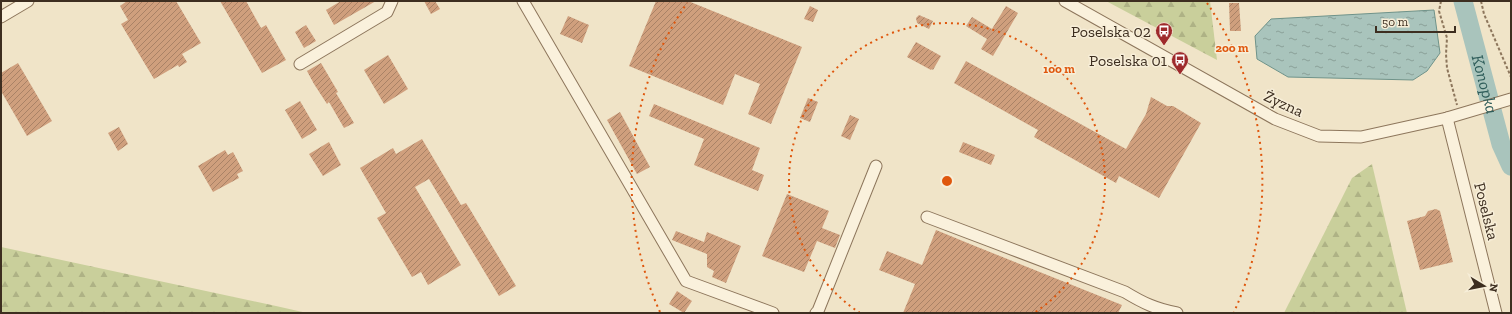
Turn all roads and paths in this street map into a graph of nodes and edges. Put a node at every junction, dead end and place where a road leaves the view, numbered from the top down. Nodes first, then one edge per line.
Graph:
1 (28, 1) edge
2 (392, 1) edge
3 (523, 1) edge
4 (1065, 1) edge
5 (1441, 1) edge
6 (1480, 1) edge
7 (1, 16) edge
8 (300, 64) dead end
9 (1511, 77) edge
10 (1510, 99) edge
11 (1459, 114) junction
12 (1447, 118) junction
13 (876, 166) dead end
14 (927, 217) dead end
15 (773, 313) edge
16 (816, 313) edge
17 (1177, 313) edge
18 (1496, 313) edge

1 - 7 street
2 - 8 street
3 - 15 street
4 - 12 street, Żyzna
5 - 11 path
6 - 9 path
10 - 11 street, Żyzna
11 - 12 street, Żyzna
12 - 18 street, Poselska
13 - 16 street
14 - 17 street

